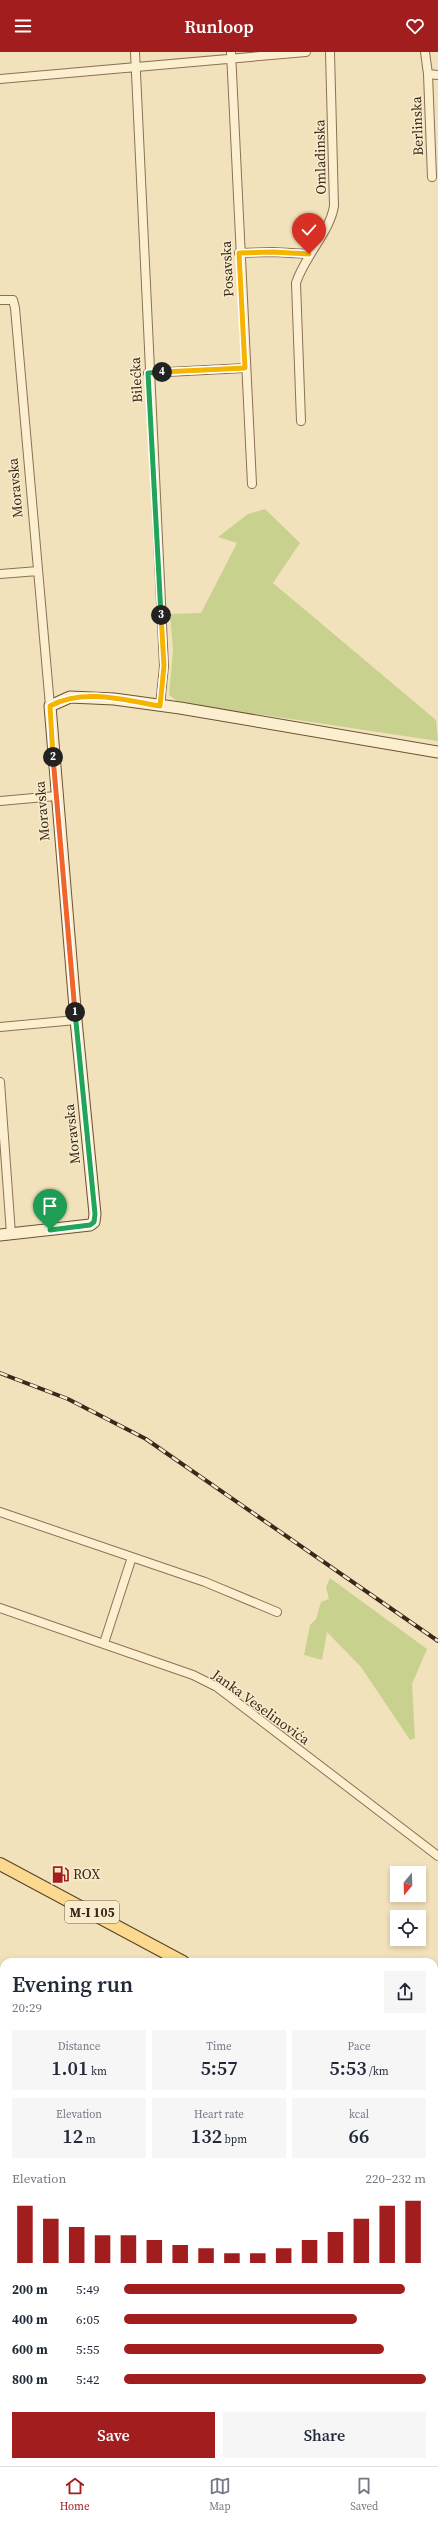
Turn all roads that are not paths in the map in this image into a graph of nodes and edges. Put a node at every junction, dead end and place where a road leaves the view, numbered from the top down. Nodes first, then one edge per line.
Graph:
1 (135, 52) edge
2 (306, 52) edge
3 (330, 52) edge
4 (425, 52) edge
5 (231, 55) edge
6 (136, 68) junction
7 (428, 74) junction
8 (438, 74) edge
9 (0, 79) edge
10 (432, 177) dead end
11 (239, 253) junction
12 (309, 254) junction
13 (0, 300) edge
14 (245, 368) junction
15 (148, 373) junction
16 (301, 421) dead end
17 (252, 484) dead end
18 (38, 571) junction
19 (0, 574) edge
20 (50, 706) junction
21 (160, 706) junction
22 (438, 752) edge
23 (56, 796) junction
24 (0, 801) edge
25 (76, 1020) junction
26 (0, 1027) edge
27 (0, 1082) edge
28 (6, 1235) edge
29 (0, 1512) edge
30 (132, 1557) junction
31 (0, 1608) edge
32 (277, 1612) dead end
33 (104, 1643) junction
34 (438, 1856) edge
35 (0, 1864) edge
36 (176, 1958) edge

1 - 6 street, Bilećka
2 - 5 street
3 - 12 street, Omladinska
4 - 7 street, Berlinska
5 - 6 street
5 - 11 street, Posavska
6 - 9 street
6 - 15 street, Bilećka
7 - 8 street
7 - 10 street, Berlinska
11 - 12 street
11 - 14 street, Posavska
12 - 16 street, Omladinska
13 - 18 street, Moravska
14 - 15 street
14 - 17 street, Posavska
15 - 21 street, Bilećka
18 - 19 street
18 - 20 street, Moravska
20 - 21 street
20 - 23 street, Moravska
21 - 22 street
23 - 24 street
23 - 25 street, Moravska
25 - 26 street
25 - 28 street, Moravska
27 - 28 street
29 - 30 street
30 - 32 street
30 - 33 street
31 - 33 street, Janka Veselinovića
33 - 34 street, Janka Veselinovića
35 - 36 main road, M-I 105

